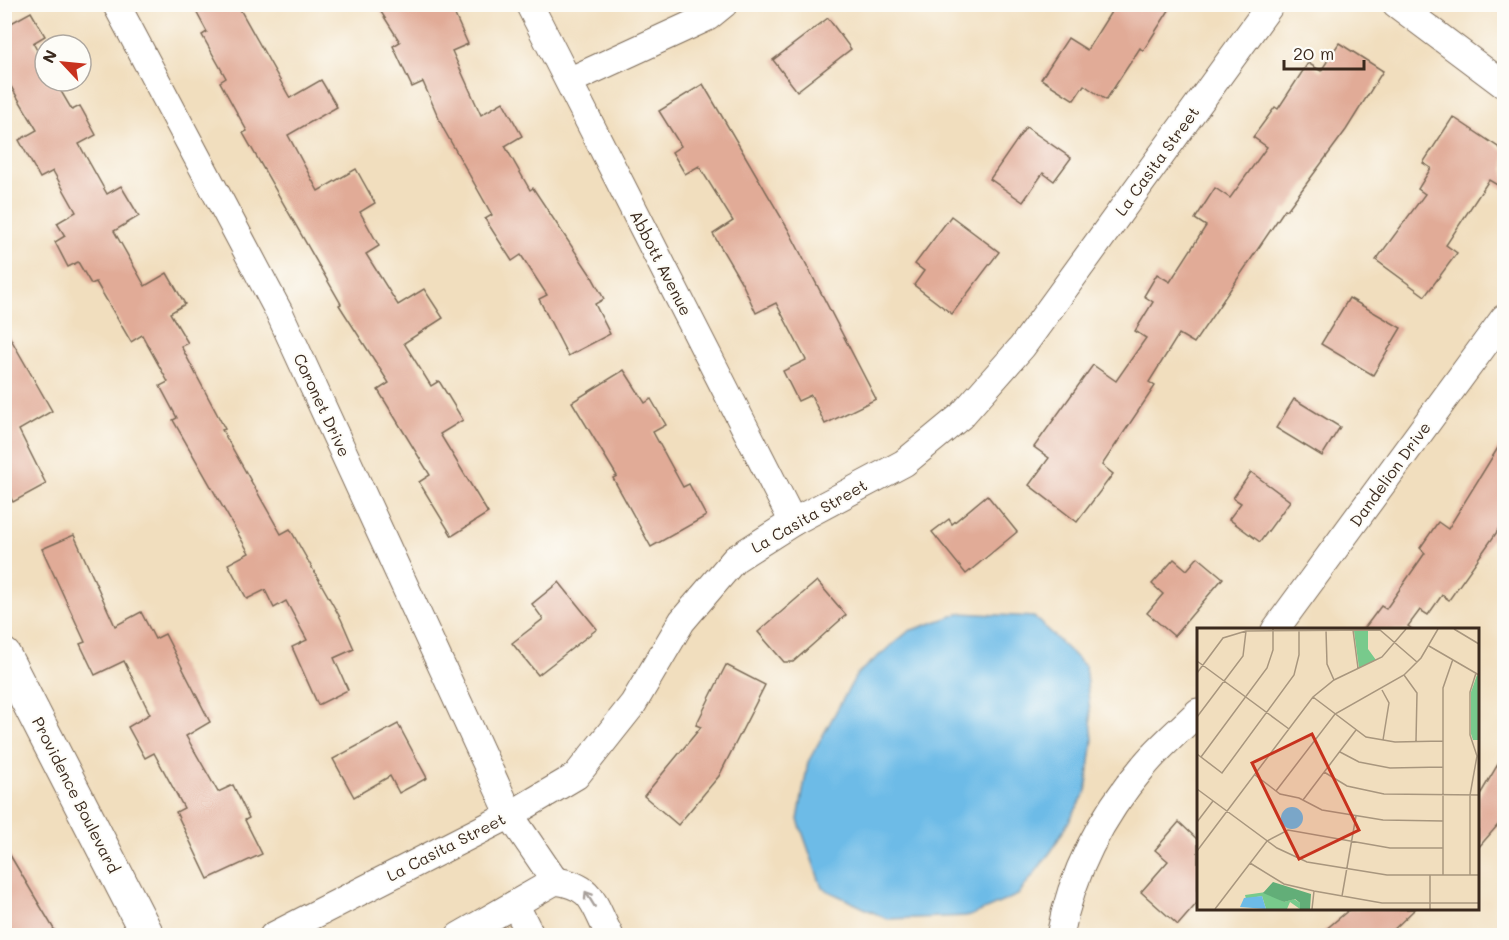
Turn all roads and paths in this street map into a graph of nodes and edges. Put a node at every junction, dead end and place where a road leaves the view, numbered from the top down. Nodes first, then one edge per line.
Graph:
1 (116, 4) edge
2 (530, 4) edge
3 (724, 4) edge
4 (1271, 4) edge
5 (1396, 4) edge
6 (569, 81) junction
7 (1504, 86) edge
8 (1504, 318) edge
9 (793, 522) junction
10 (1276, 628) edge
11 (4, 655) edge
12 (1197, 713) edge
13 (510, 815) junction
14 (555, 881) junction
15 (515, 904) junction
16 (148, 936) edge
17 (273, 936) edge
18 (459, 936) edge
19 (531, 936) edge
20 (610, 936) edge
21 (1060, 936) edge

1 - 13 street, Coronet Drive
2 - 6 street, Abbott Avenue
3 - 6 street
4 - 9 street, La Casita Street
5 - 7 street
6 - 9 street, Abbott Avenue
8 - 10 street, Dandelion Drive
9 - 13 street, La Casita Street
11 - 16 main road, Providence Boulevard
12 - 21 street
13 - 14 street, Coronet Drive
13 - 17 street, La Casita Street
14 - 15 street
20 -> 14 street
15 - 18 street
15 - 19 street

